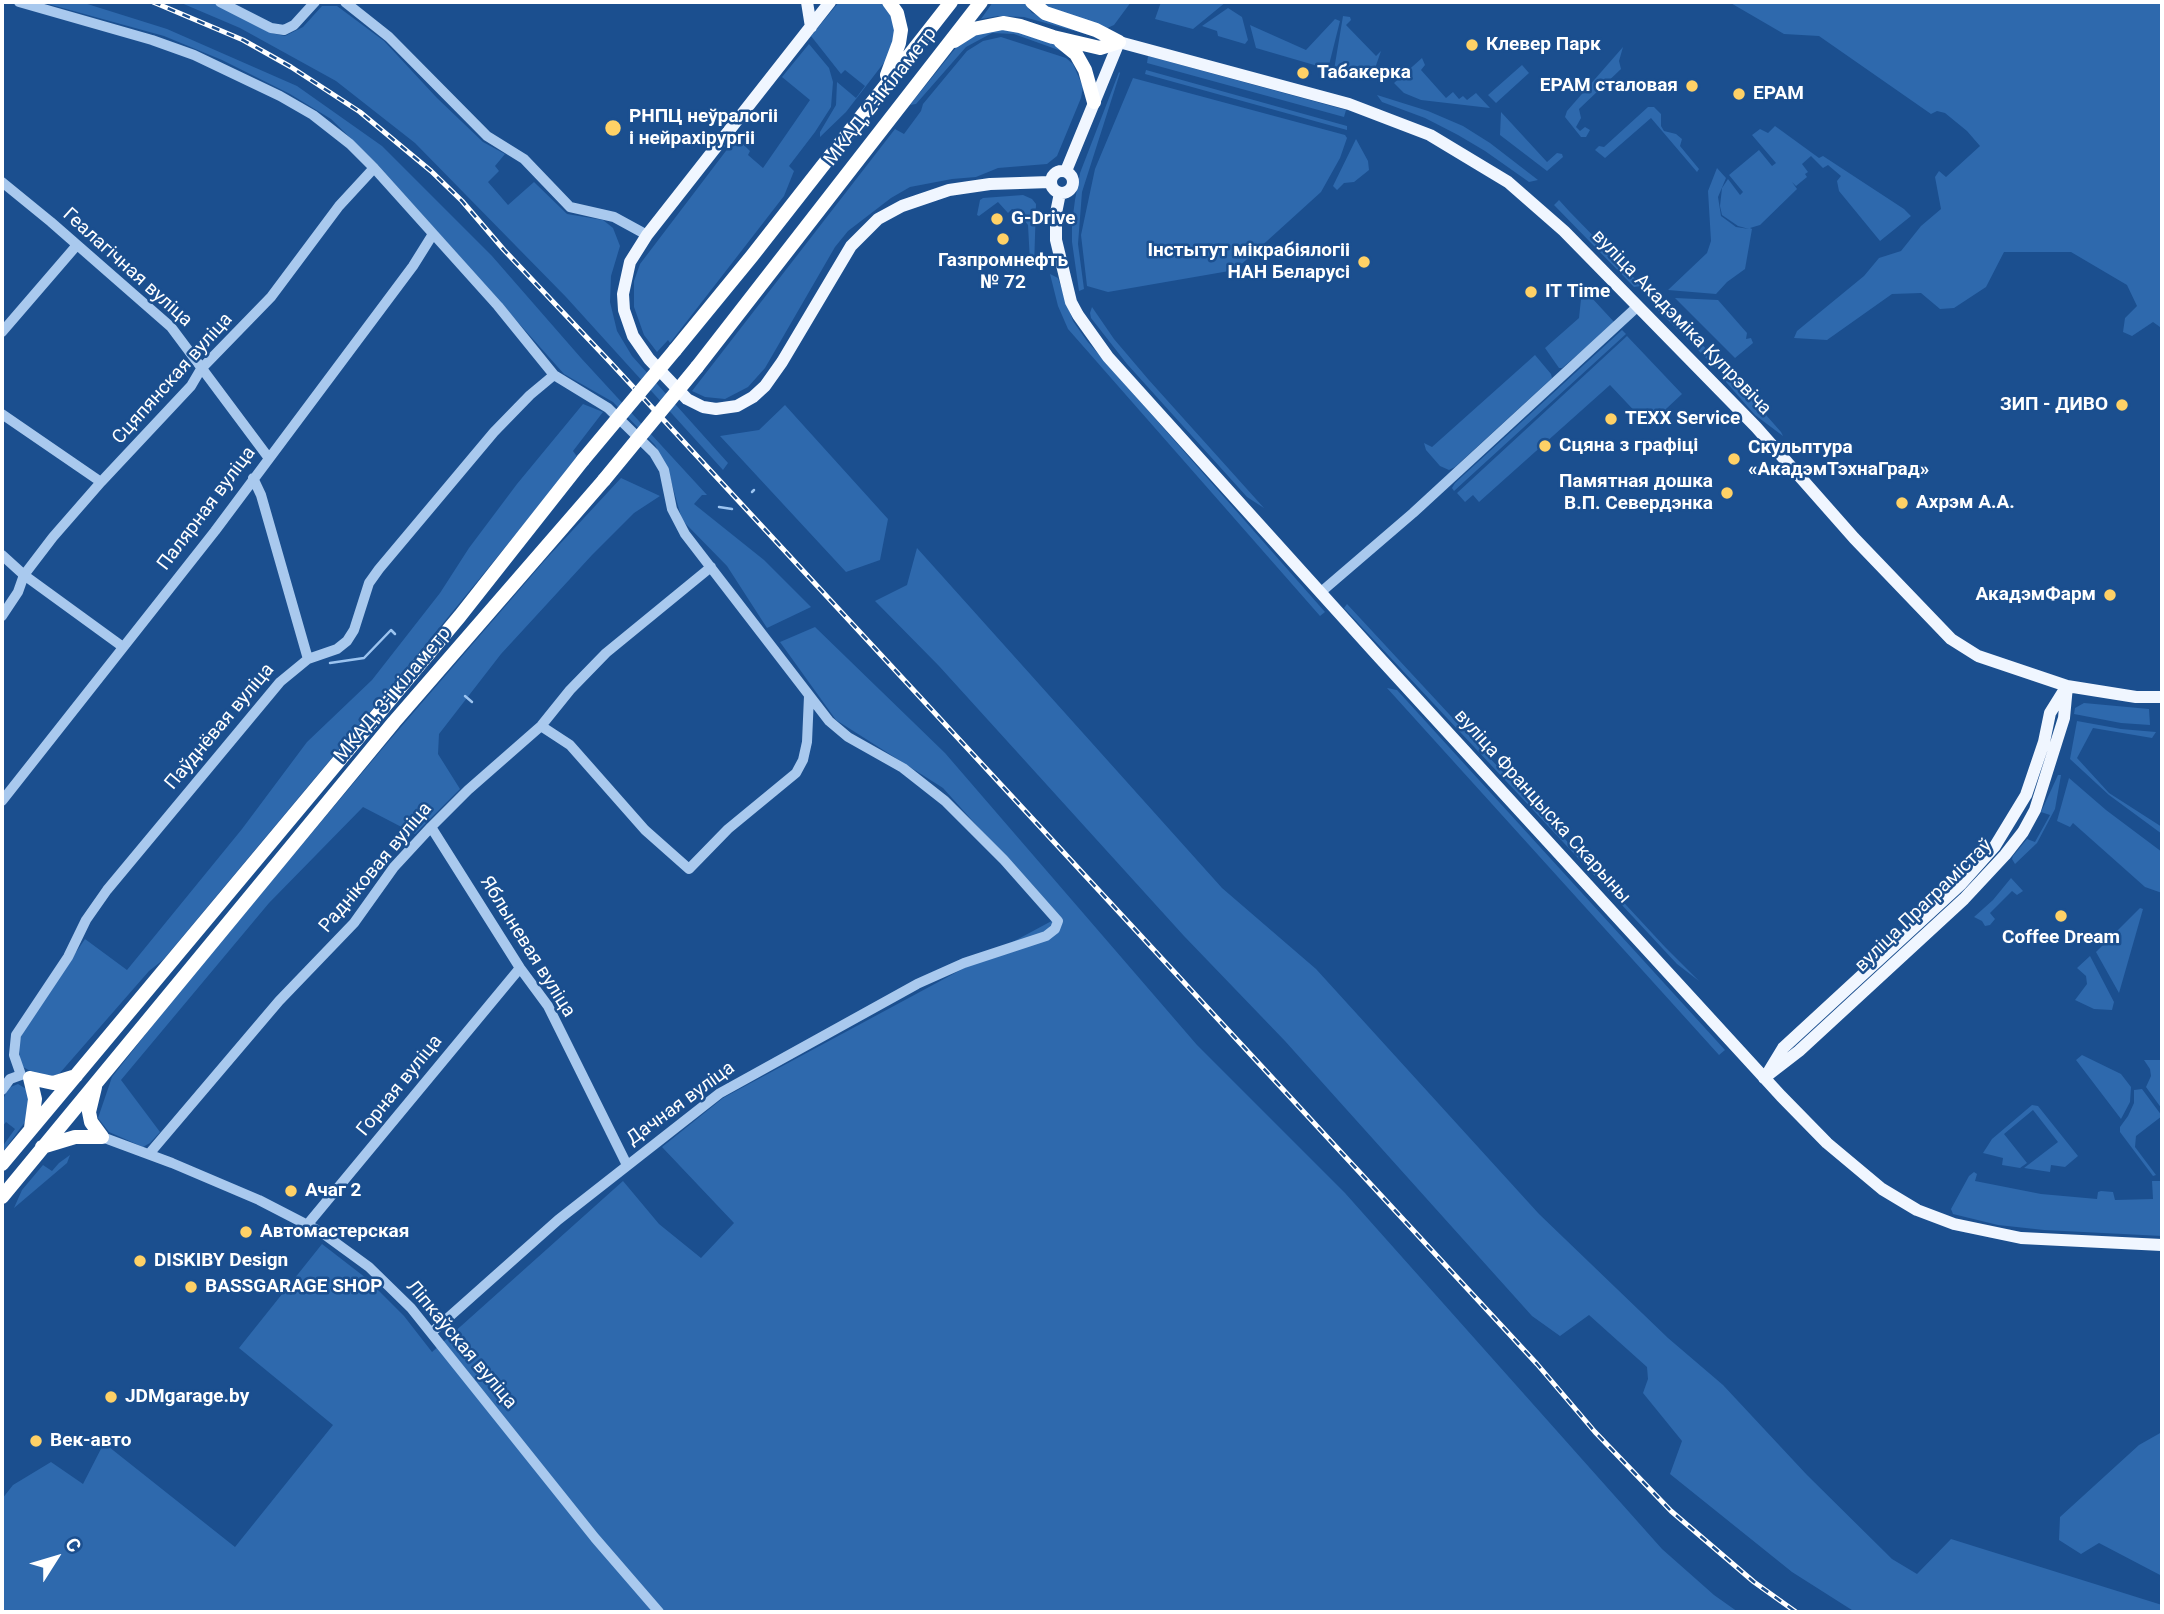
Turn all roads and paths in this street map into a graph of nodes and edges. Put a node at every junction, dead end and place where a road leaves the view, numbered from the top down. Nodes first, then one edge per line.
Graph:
1 (19, 2) edge
2 (220, 2) edge
3 (315, 2) edge
4 (345, 2) edge
5 (807, 2) edge
6 (830, 2) edge
7 (889, 2) edge
8 (951, 2) edge
9 (981, 2) edge
10 (1031, 2) edge
11 (811, 27) junction
12 (1053, 37) junction
13 (1119, 42) junction
14 (943, 49) junction
15 (883, 87) junction
16 (1094, 102) junction
17 (374, 168) junction
18 (1066, 171) junction
19 (2, 182) edge
20 (1050, 182) junction
21 (1060, 193) junction
22 (794, 202) joint
23 (812, 217) joint
24 (433, 234) junction
25 (647, 235) junction
26 (77, 246) junction
27 (1638, 306) junction
28 (2, 332) edge
29 (201, 369) junction
30 (554, 375) junction
31 (2, 414) edge
32 (268, 457) junction
33 (253, 478) junction
34 (101, 482) junction
35 (2, 555) edge
36 (711, 567) junction
37 (24, 575) junction
38 (1321, 593) junction
39 (2, 615) edge
40 (123, 647) junction
41 (308, 659) junction
42 (2067, 686) junction
43 (809, 696) junction
44 (2162, 697) edge
45 (541, 726) junction
46 (2, 801) edge
47 (431, 827) junction
48 (520, 968) junction
49 (76, 1075) junction
50 (25, 1077) junction
51 (1765, 1078) junction
52 (98, 1079) junction
53 (2, 1090) edge
54 (31, 1129) junction
55 (102, 1138) junction
56 (42, 1147) junction
57 (149, 1154) junction
58 (2, 1164) edge
59 (627, 1165) junction
60 (2, 1197) edge
61 (307, 1225) junction
62 (2162, 1245) edge
63 (431, 1333) junction
64 (659, 1612) edge

1 - 17 street
2 - 3 street
4 - 25 street
5 - 11 main road
6 - 11 main road
7 - 15 highway
8 - 15 highway, МКАД, 2-і кіламетр
9 - 14 highway, МКАД, 2-і кіламетр
10 - 13 highway
11 - 25 main road
12 - 13 highway
12 - 14 highway
12 - 16 highway
13 - 16 main road
13 - 27 main road, вуліца Акадэміка Купрэвіча
14 - 23 highway, МКАД, 2-і кіламетр
15 - 22 highway, МКАД, 2-і кіламетр
16 - 18 main road
17 - 24 street
17 - 29 street, Сцяпянская вуліца
18 - 20 main road
18 - 21 main road
19 - 26 street, Геалагічная вуліца
20 - 21 main road
20 - 25 main road
21 - 38 main road, вуліца Францыска Скарыны
22 - 49 highway, МКАД, 3-і кіламетр, bridge
23 - 52 highway, МКАД, 3-і кіламетр, bridge
24 - 30 street
24 - 32 street, Палярная вуліца
26 - 28 street
26 - 29 street, Геалагічная вуліца
27 - 38 street
27 - 42 main road, вуліца Акадэміка Купрэвіча
29 - 32 street, Геалагічная вуліца
29 - 34 street, Сцяпянская вуліца
30 - 36 street
30 - 41 street, Паўднёвая вуліца
31 - 34 street
32 - 33 street, Палярная вуліца
33 - 40 street, Палярная вуліца
33 - 41 street
34 - 37 street, Сцяпянская вуліца
35 - 37 street
36 - 43 street
36 - 45 street, Радніковая вуліца
37 - 39 street, Сцяпянская вуліца
37 - 40 street
38 - 51 main road, вуліца Францыска Скарыны
40 - 46 street, Палярная вуліца
41 - 50 street, Паўднёвая вуліца
42 - 44 main road, вуліца Акадэміка Купрэвіча
42 - 51 main road, вуліца Праграмістаў
43 - 45 street
43 - 59 street, Дачная вуліца
45 - 47 street, Радніковая вуліца
47 - 48 street, Яблыневая вуліца
47 - 57 street, Радніковая вуліца
48 - 59 street, Яблыневая вуліца
48 - 61 street, Горная вуліца
49 - 50 highway
49 - 54 highway, МКАД, 3-і кіламетр
50 - 53 street
50 - 54 highway
51 - 62 main road, вуліца Францыска Скарыны
52 - 55 highway
52 - 56 highway, МКАД, 3-і кіламетр
54 - 58 highway, МКАД, 3-і кіламетр
55 - 56 highway
55 - 57 street, Ліпкаўская вуліца
56 - 60 highway, МКАД, 3-і кіламетр
57 - 61 street, Ліпкаўская вуліца
59 - 63 street, Дачная вуліца
61 - 63 street, Ліпкаўская вуліца
63 - 64 street, Ліпкаўская вуліца

